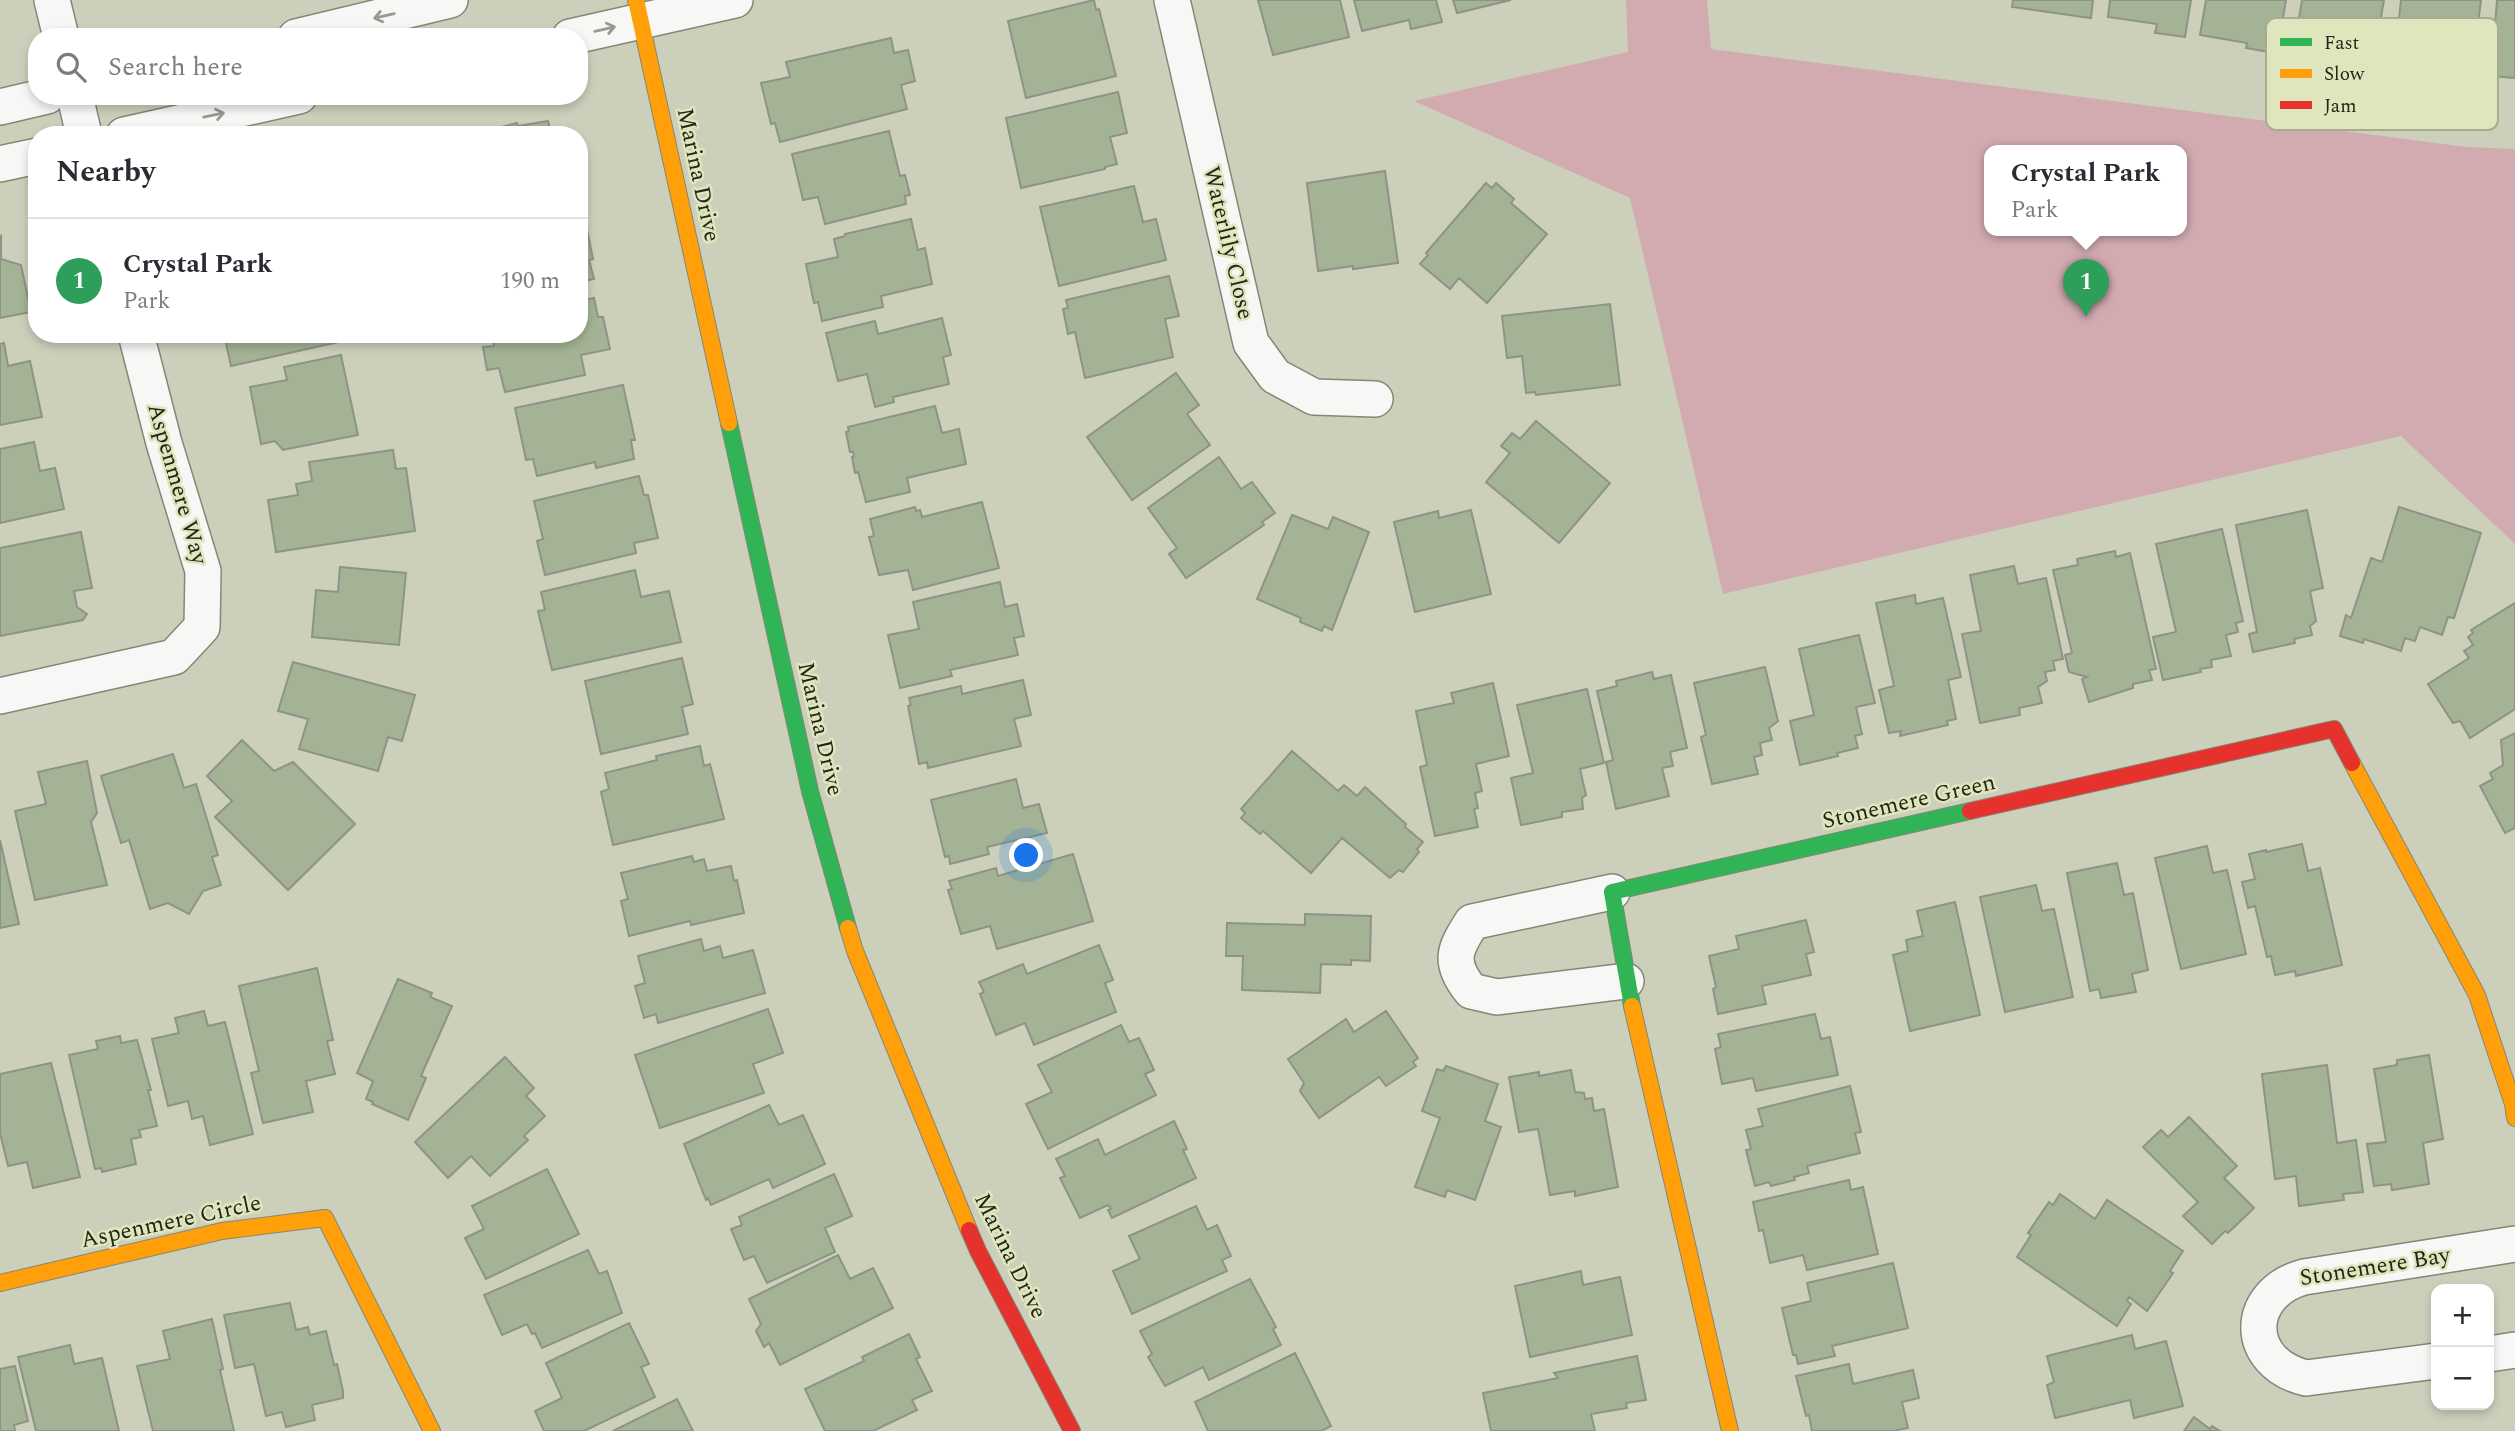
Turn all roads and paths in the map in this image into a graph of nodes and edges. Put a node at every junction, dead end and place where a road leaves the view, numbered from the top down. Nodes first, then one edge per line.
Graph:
1 (52, 0) edge
2 (450, 0) edge
3 (735, 0) edge
4 (1172, 0) edge
5 (638, 10) edge
6 (59, 28) edge
7 (333, 28) edge
8 (588, 30) edge
9 (28, 100) edge
10 (77, 105) edge
11 (259, 105) edge
12 (0, 107) edge
13 (81, 126) edge
14 (164, 126) edge
15 (28, 158) edge
16 (0, 164) edge
17 (138, 343) edge
18 (1375, 399) dead end
19 (0, 695) edge
20 (1612, 892) junction
21 (1626, 981) junction
22 (2515, 1118) edge
23 (2515, 1244) edge
24 (0, 1283) edge
25 (2515, 1350) edge
26 (2494, 1353) edge
27 (2431, 1362) edge
28 (432, 1431) edge
29 (1072, 1431) edge
30 (1730, 1431) edge

1 - 6 street
2 -> 7 street
3 - 5 street
4 - 18 street, Waterlily Close
8 -> 5 street
5 - 29 street, Marina Drive
9 - 12 street
10 - 13 street
14 -> 11 street
15 - 16 street
17 - 19 street, Aspenmere Way
20 - 21 street
20 - 21 street
20 - 22 street, Stonemere Green
21 - 30 street
23 - 27 street, Stonemere Bay
24 - 28 street, Aspenmere Circle
25 - 26 street

